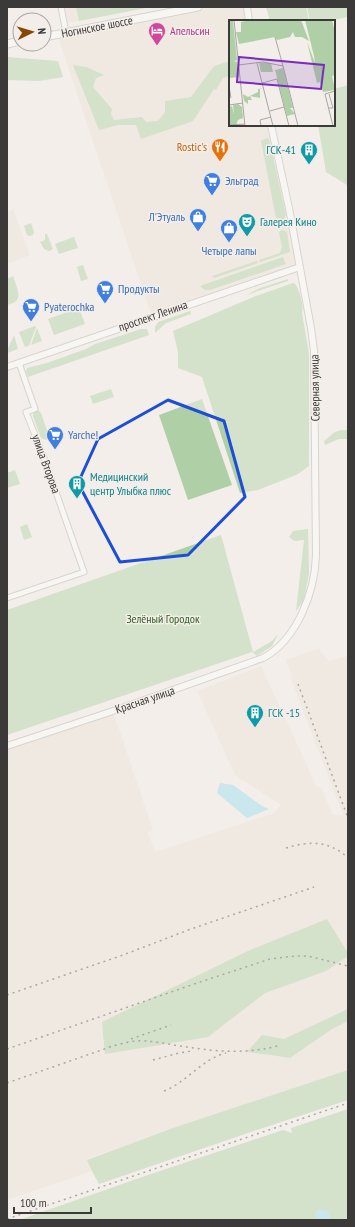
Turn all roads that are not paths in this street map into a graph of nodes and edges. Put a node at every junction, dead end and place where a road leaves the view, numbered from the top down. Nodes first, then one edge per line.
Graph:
1 (61, 7) edge
2 (198, 7) edge
3 (247, 7) edge
4 (249, 20) edge
5 (66, 33) junction
6 (52, 36) edge
7 (271, 126) edge
8 (300, 267) junction
9 (19, 363) junction
10 (7, 367) edge
11 (7, 598) edge
12 (280, 646) joint
13 (7, 746) edge

1 - 5 street
2 - 5 highway, Ногинское шоссе
3 - 4 main road
5 - 6 highway, Ногинское шоссе
7 - 8 main road, Северная улица
8 - 9 main road, проспект Ленина
8 - 12 main road, Северная улица
9 - 10 main road, проспект Ленина
9 - 11 street, улица Второва
12 - 13 main road, Красная улица

